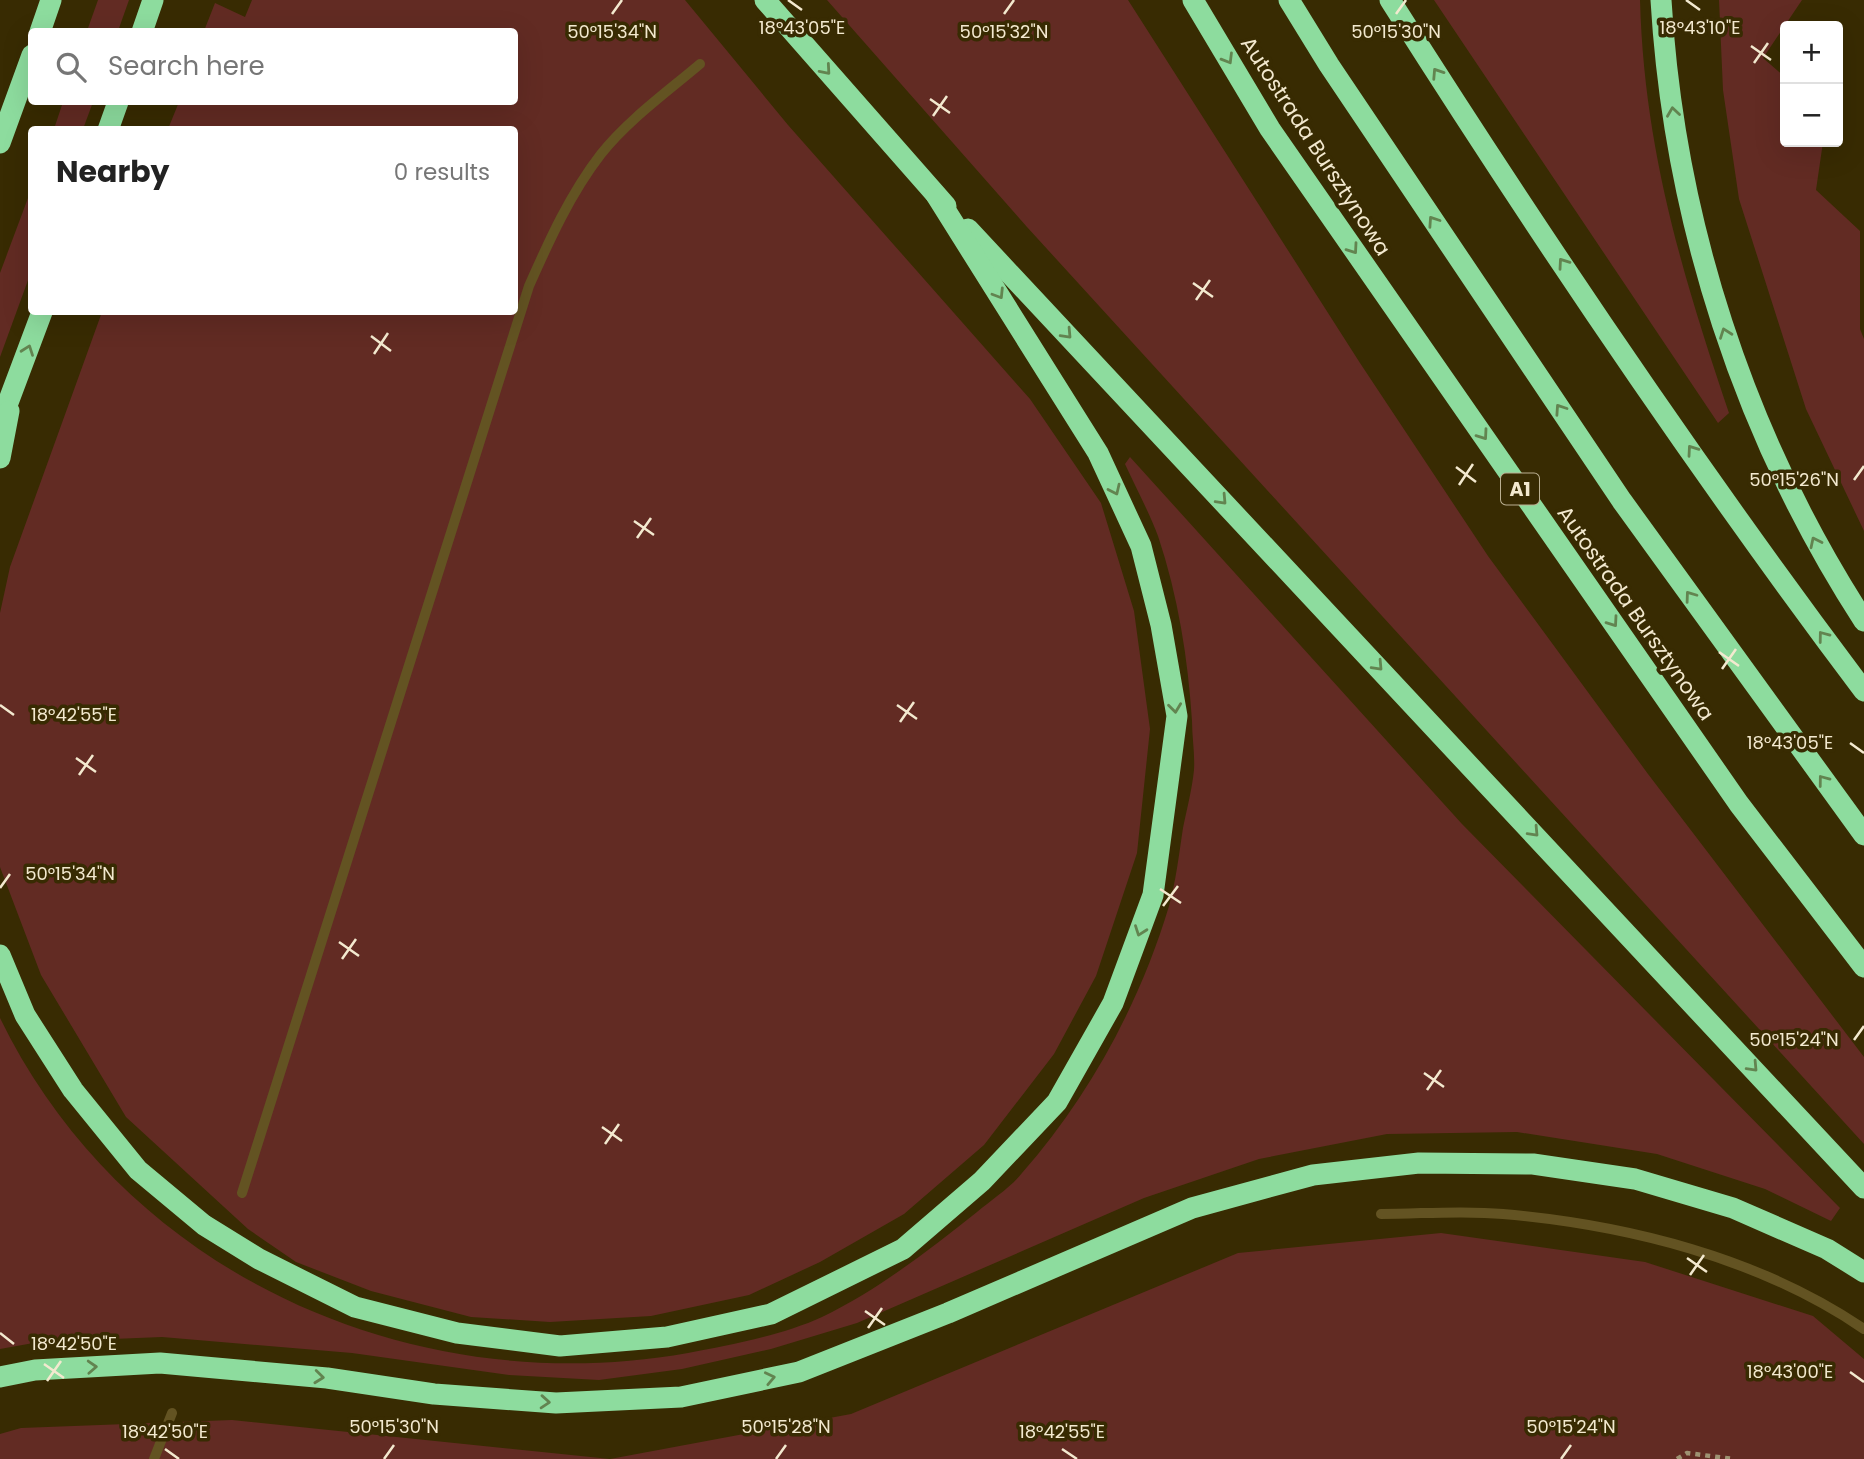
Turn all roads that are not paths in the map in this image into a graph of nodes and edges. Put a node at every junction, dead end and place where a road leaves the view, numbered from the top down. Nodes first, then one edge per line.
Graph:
1 (51, 0) edge
2 (153, 0) edge
3 (765, 0) edge
4 (1194, 0) edge
5 (1289, 0) edge
6 (1390, 0) edge
7 (1661, 0) edge
8 (41, 28) edge
9 (143, 28) edge
10 (28, 66) edge
11 (117, 105) edge
12 (109, 126) edge
13 (0, 143) edge
14 (936, 195) junction
15 (40, 315) edge
16 (14, 388) junction
17 (0, 424) edge
18 (0, 458) edge
19 (1864, 621) edge
20 (1864, 691) edge
21 (1864, 835) edge
22 (0, 955) edge
23 (1864, 967) edge
24 (1864, 1188) edge
25 (1864, 1272) edge
26 (0, 1377) edge

1 - 8 highway
2 - 9 highway
3 -> 14 highway
4 -> 23 highway, Autostrada Bursztynowa / A1
21 -> 5 highway
20 -> 6 highway
19 -> 7 highway
10 - 13 highway
11 - 12 highway
14 -> 22 highway
14 -> 24 highway
16 -> 15 highway
16 - 17 highway
16 - 18 highway
26 -> 25 highway

